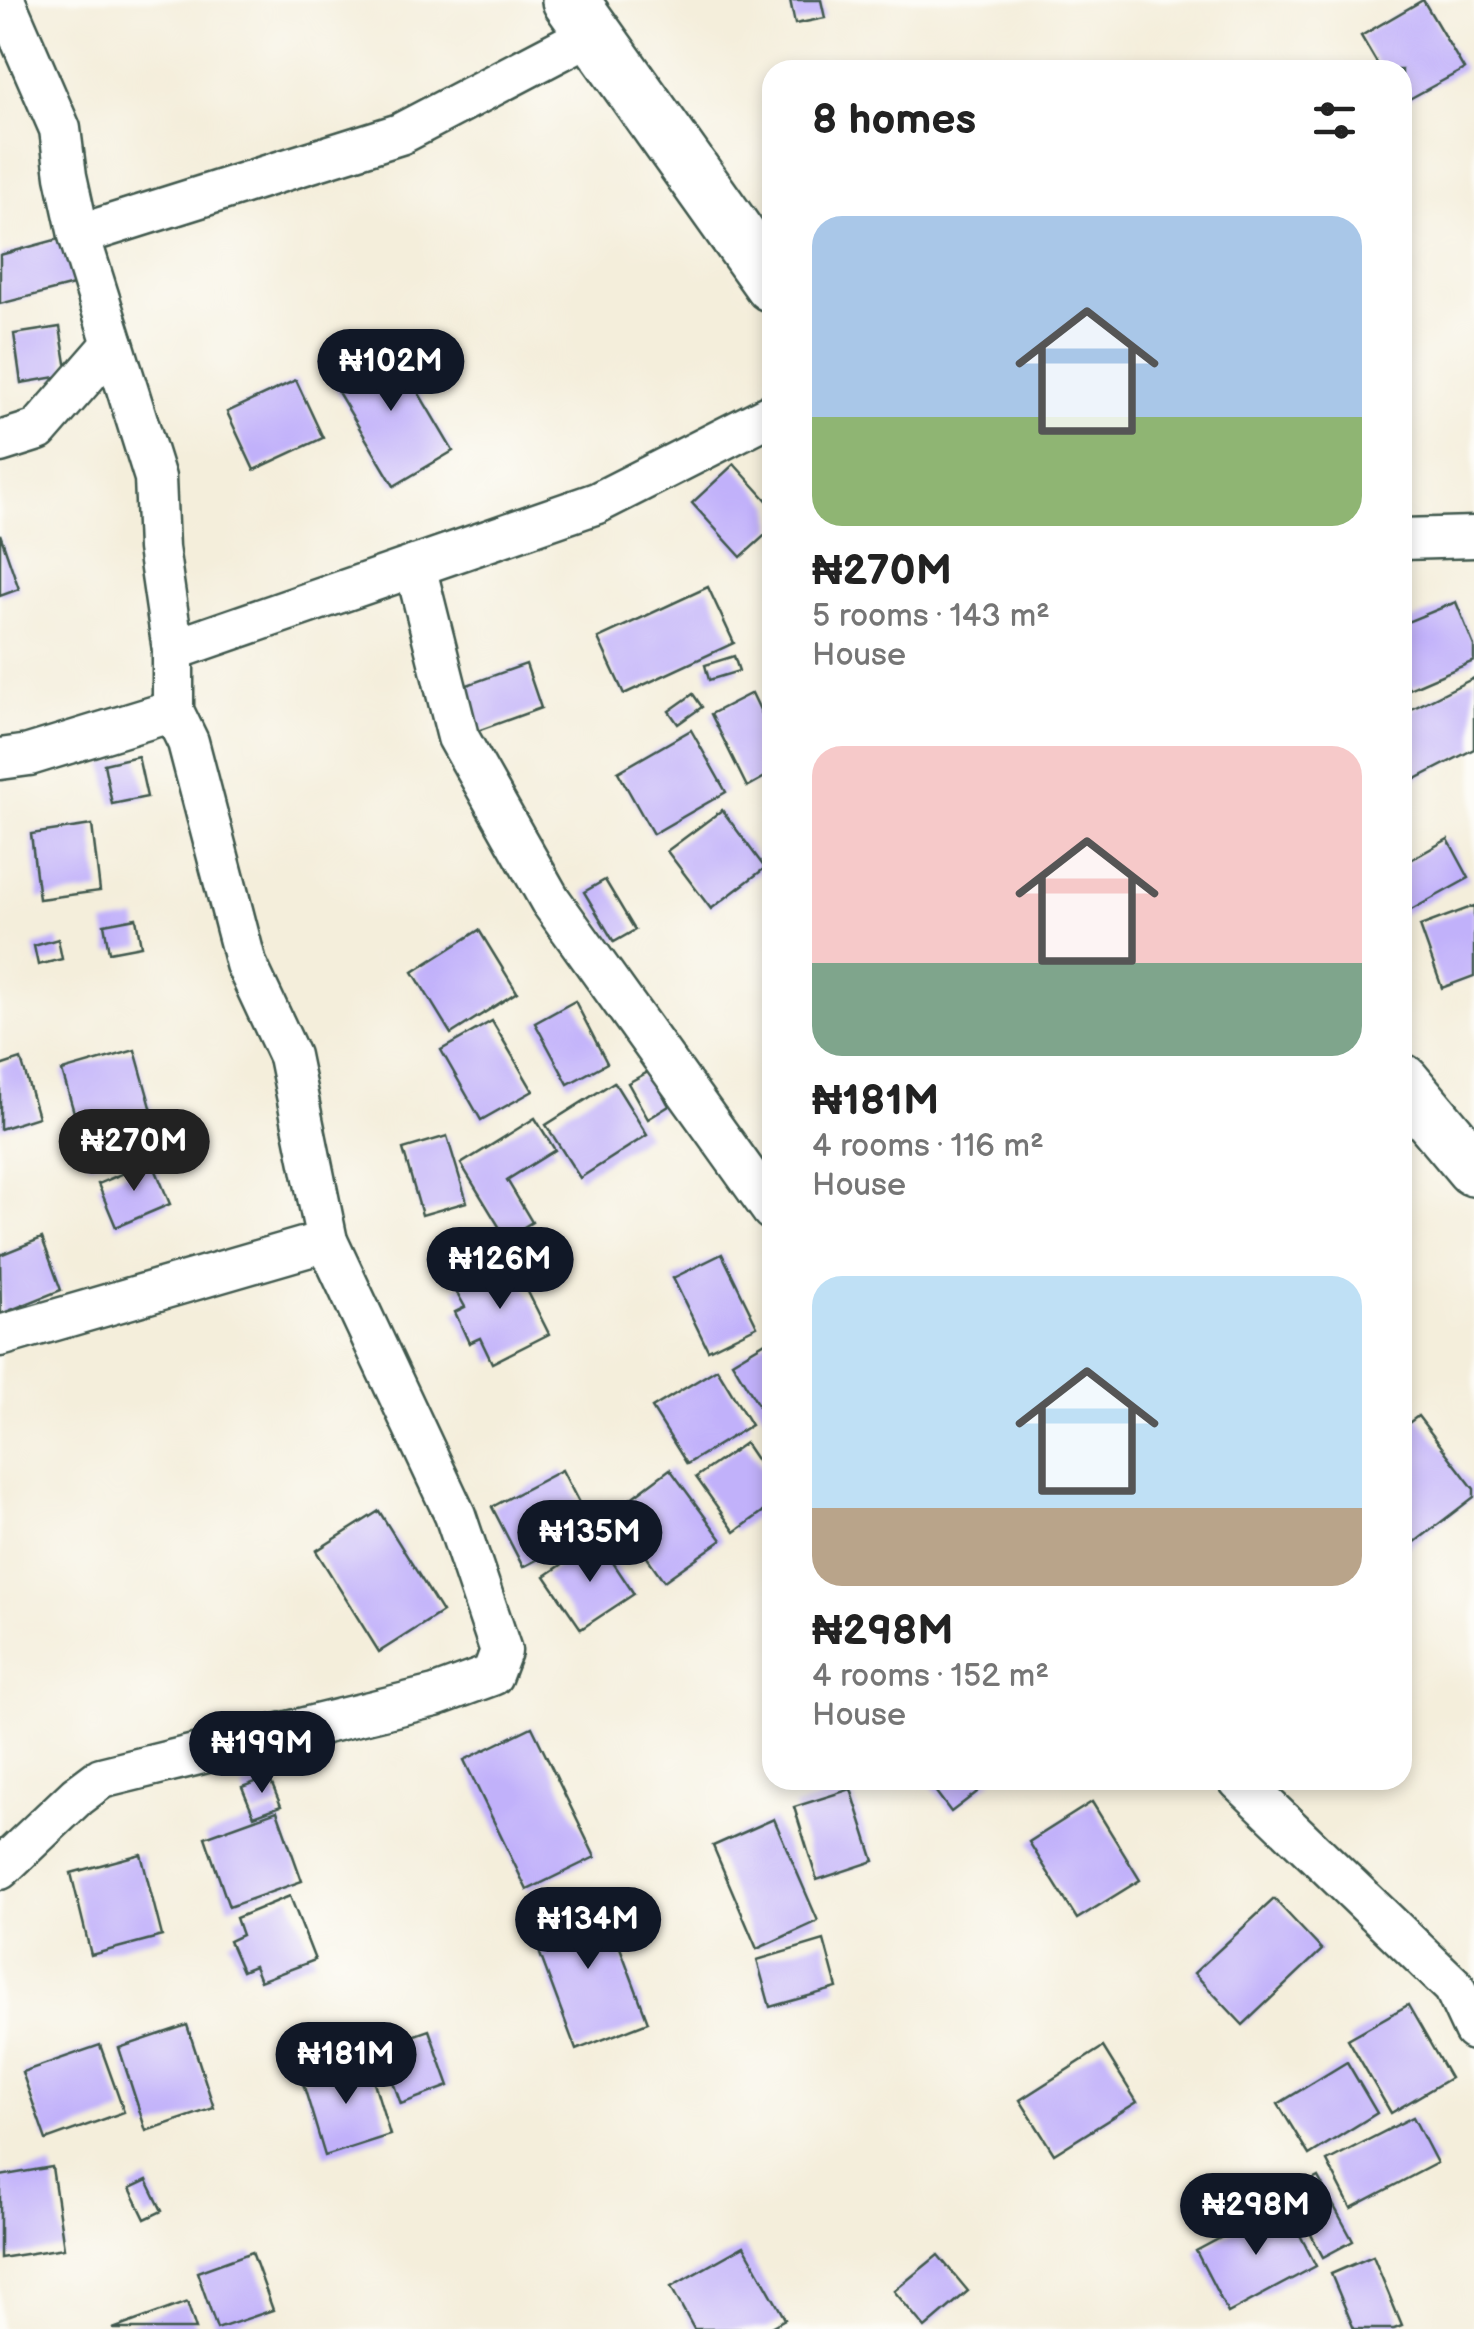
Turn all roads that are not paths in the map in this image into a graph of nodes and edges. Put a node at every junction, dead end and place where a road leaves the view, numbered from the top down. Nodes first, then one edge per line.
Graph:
1 (4, 0) edge
2 (582, 16) edge
3 (79, 236) junction
4 (762, 270) edge
5 (113, 344) junction
6 (762, 419) edge
7 (0, 442) edge
8 (1412, 538) edge
9 (1474, 538) edge
10 (415, 566) junction
11 (174, 650) junction
12 (173, 711) junction
13 (0, 759) edge
14 (1412, 1094) edge
15 (1474, 1168) edge
16 (762, 1196) edge
17 (327, 1241) junction
18 (0, 1336) edge
19 (1251, 1790) edge
20 (0, 1869) edge
21 (1464, 1980) edge
22 (1474, 2030) edge

1 - 3 street
2 - 3 street
2 - 4 main road
3 - 5 street
5 - 7 street
5 - 11 street
6 - 10 street
8 - 9 street
10 - 11 street
10 - 16 street
11 - 12 street
12 - 13 street
12 - 17 street
14 - 15 main road
17 - 18 street
17 - 20 street
19 - 21 street
21 - 22 street

